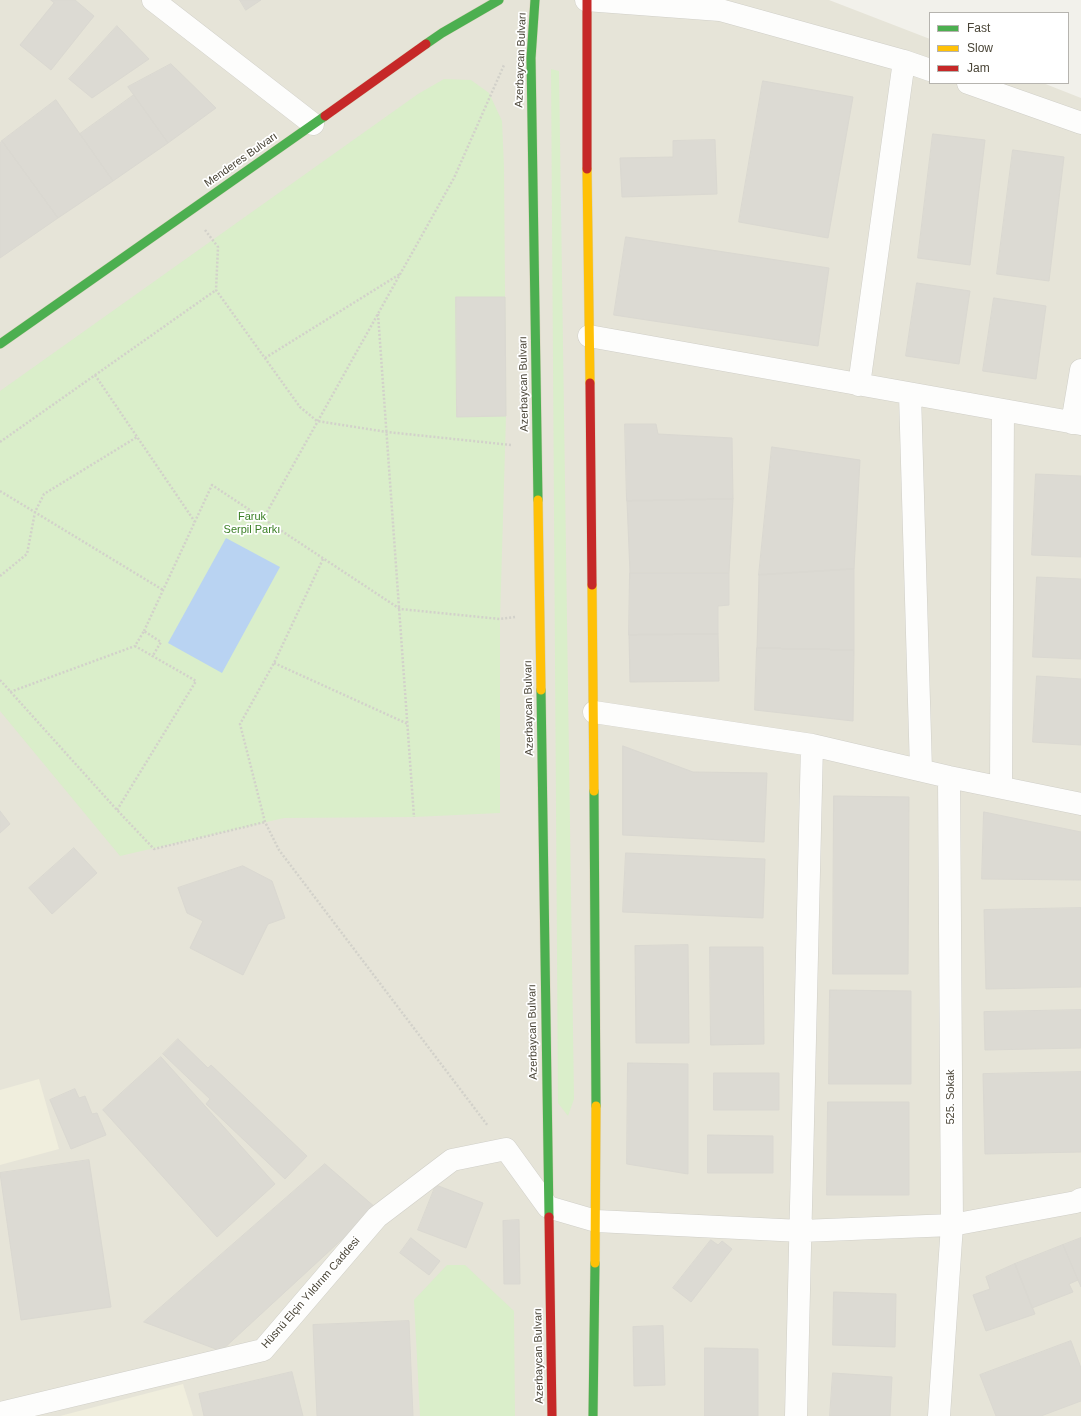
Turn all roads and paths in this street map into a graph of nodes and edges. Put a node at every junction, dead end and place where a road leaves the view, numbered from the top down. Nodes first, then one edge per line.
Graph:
1 (152, 0) edge
2 (500, 0) edge
3 (535, 0) edge
4 (587, 0) edge
5 (531, 58) junction
6 (904, 61) junction
7 (929, 70) edge
8 (971, 84) edge
9 (1081, 123) edge
10 (313, 124) junction
11 (190, 210) junction
12 (400, 274) junction
13 (216, 290) junction
14 (378, 313) junction
15 (590, 336) junction
16 (0, 344) edge
17 (265, 358) junction
18 (1081, 370) edge
19 (95, 375) junction
20 (859, 385) junction
21 (910, 394) junction
22 (1003, 410) junction
23 (318, 421) junction
24 (1077, 423) edge
25 (387, 432) junction
26 (137, 437) junction
27 (0, 442) edge
28 (537, 446) junction
29 (0, 491) edge
30 (35, 512) junction
31 (263, 519) junction
32 (195, 522) junction
33 (323, 559) junction
34 (0, 576) edge
35 (163, 590) junction
36 (400, 609) junction
37 (539, 613) junction
38 (144, 631) junction
39 (135, 646) junction
40 (152, 657) junction
41 (274, 663) junction
42 (0, 680) edge
43 (10, 692) junction
44 (594, 712) junction
45 (408, 724) junction
46 (812, 745) junction
47 (921, 770) junction
48 (949, 777) junction
49 (1001, 787) junction
50 (1081, 804) edge
51 (117, 810) junction
52 (414, 817) dead end
53 (265, 822) junction
54 (506, 1149) junction
55 (1081, 1200) edge
56 (548, 1207) junction
57 (596, 1221) junction
58 (952, 1225) junction
59 (800, 1231) junction
60 (0, 1413) edge
61 (552, 1416) edge
62 (593, 1416) edge
63 (796, 1416) edge
64 (939, 1416) edge

1 - 10 street
2 - 10 main road, Menderes Bulvarı
3 - 5 main road, Azerbaycan Bulvarı
4 - 6 street
4 - 15 main road
5 - 12 path
5 - 28 main road, Azerbaycan Bulvarı
6 - 7 street
6 - 20 street
8 - 9 street
10 - 11 main road, Menderes Bulvarı
11 - 13 path
11 - 16 main road, Menderes Bulvarı
12 - 14 path
12 - 17 path
13 - 17 path
13 - 19 path
14 - 23 path
14 - 25 path
15 - 20 street
15 - 44 main road
17 - 23 path
18 - 24 street
19 - 26 path
19 - 27 path
20 - 21 street
21 - 22 street
21 - 47 street
22 - 24 street
22 - 49 street
23 - 25 path
23 - 31 path
25 - 28 path
25 - 36 path
26 - 30 path
26 - 32 path
28 - 37 main road, Azerbaycan Bulvarı
29 - 30 path
30 - 34 path
30 - 35 path
31 - 32 path
31 - 33 path
32 - 35 path
33 - 36 path
33 - 41 path
35 - 38 path
36 - 37 path
36 - 45 path
37 - 56 main road, Azerbaycan Bulvarı
38 - 39 path
38 - 40 path
39 - 40 path
39 - 43 path
40 - 51 path
41 - 45 path
41 - 53 path
42 - 43 path
43 - 51 path
44 - 46 street
44 - 57 main road
45 - 52 path
46 - 47 street
46 - 59 street
47 - 48 street
48 - 49 street
48 - 58 street, 525. Sokak
49 - 50 street
51 - 53 path
53 - 54 path
54 - 56 street
54 - 60 street, Hüsnü Elçin Yıldırım Caddesi
55 - 58 street
56 - 57 street
56 - 61 main road, Azerbaycan Bulvarı
57 - 59 street
57 - 62 main road
58 - 59 street
58 - 64 street, 525. Sokak
59 - 63 street

